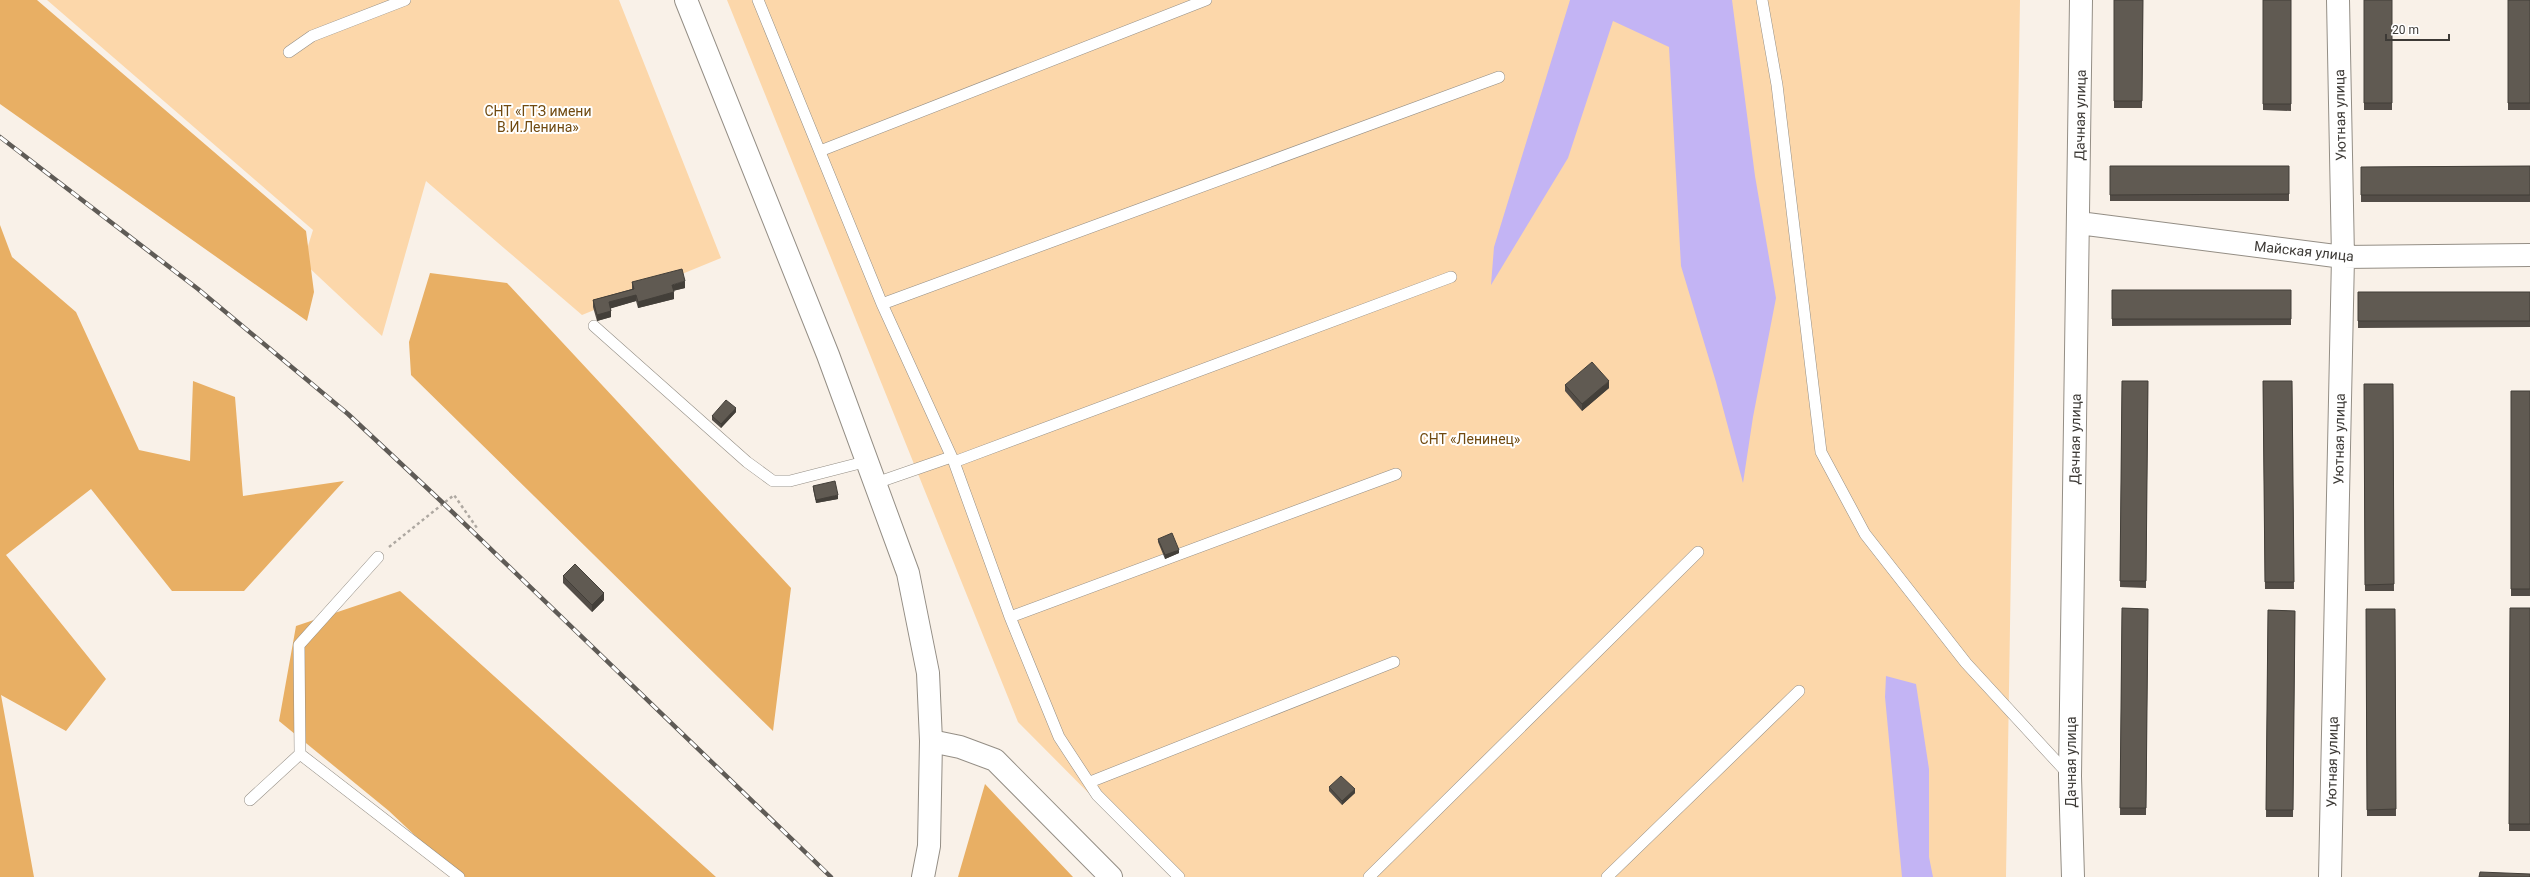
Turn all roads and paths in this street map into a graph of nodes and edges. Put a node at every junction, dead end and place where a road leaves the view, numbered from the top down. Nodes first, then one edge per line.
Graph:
1 (405, 0) edge
2 (686, 0) edge
3 (758, 0) edge
4 (1206, 0) edge
5 (1762, 0) edge
6 (2081, 0) edge
7 (2338, 0) edge
8 (289, 52) dead end
9 (1499, 77) dead end
10 (820, 151) junction
11 (2079, 224) junction
12 (2530, 255) edge
13 (2343, 257) junction
14 (1451, 277) dead end
15 (882, 304) junction
16 (594, 326) dead end
17 (953, 460) junction
18 (868, 461) junction
19 (1396, 474) dead end
20 (876, 483) junction
21 (477, 528) dead end
22 (1698, 552) dead end
23 (378, 556) joint
24 (1010, 617) junction
25 (1394, 662) dead end
26 (1799, 691) dead end
27 (931, 741) junction
28 (300, 754) junction
29 (2070, 776) junction
30 (1090, 782) junction
31 (250, 800) dead end
32 (459, 877) edge
33 (923, 877) edge
34 (1110, 877) edge
35 (1178, 877) edge
36 (1369, 877) edge
37 (1607, 877) edge
38 (2073, 877) edge
39 (2330, 877) edge

1 - 8 lane
2 - 18 street
3 - 10 lane
4 - 10 lane
5 - 29 lane
6 - 11 street, Дачная улица
7 - 13 street, Уютная улица
9 - 15 lane
10 - 15 lane
11 - 13 street, Майская улица
11 - 29 street, Дачная улица
12 - 13 street, Майская улица
13 - 39 street, Уютная улица
14 - 17 lane
15 - 17 lane
16 - 18 lane
17 - 20 lane
17 - 24 lane
18 - 20 street
19 - 24 lane
20 - 27 street
21 - 23 path
22 - 36 lane
23 - 28 lane
24 - 30 lane
25 - 30 lane
26 - 37 lane
27 - 33 street
27 - 34 street
28 - 31 lane
28 - 32 lane
29 - 38 street, Дачная улица
30 - 35 lane

